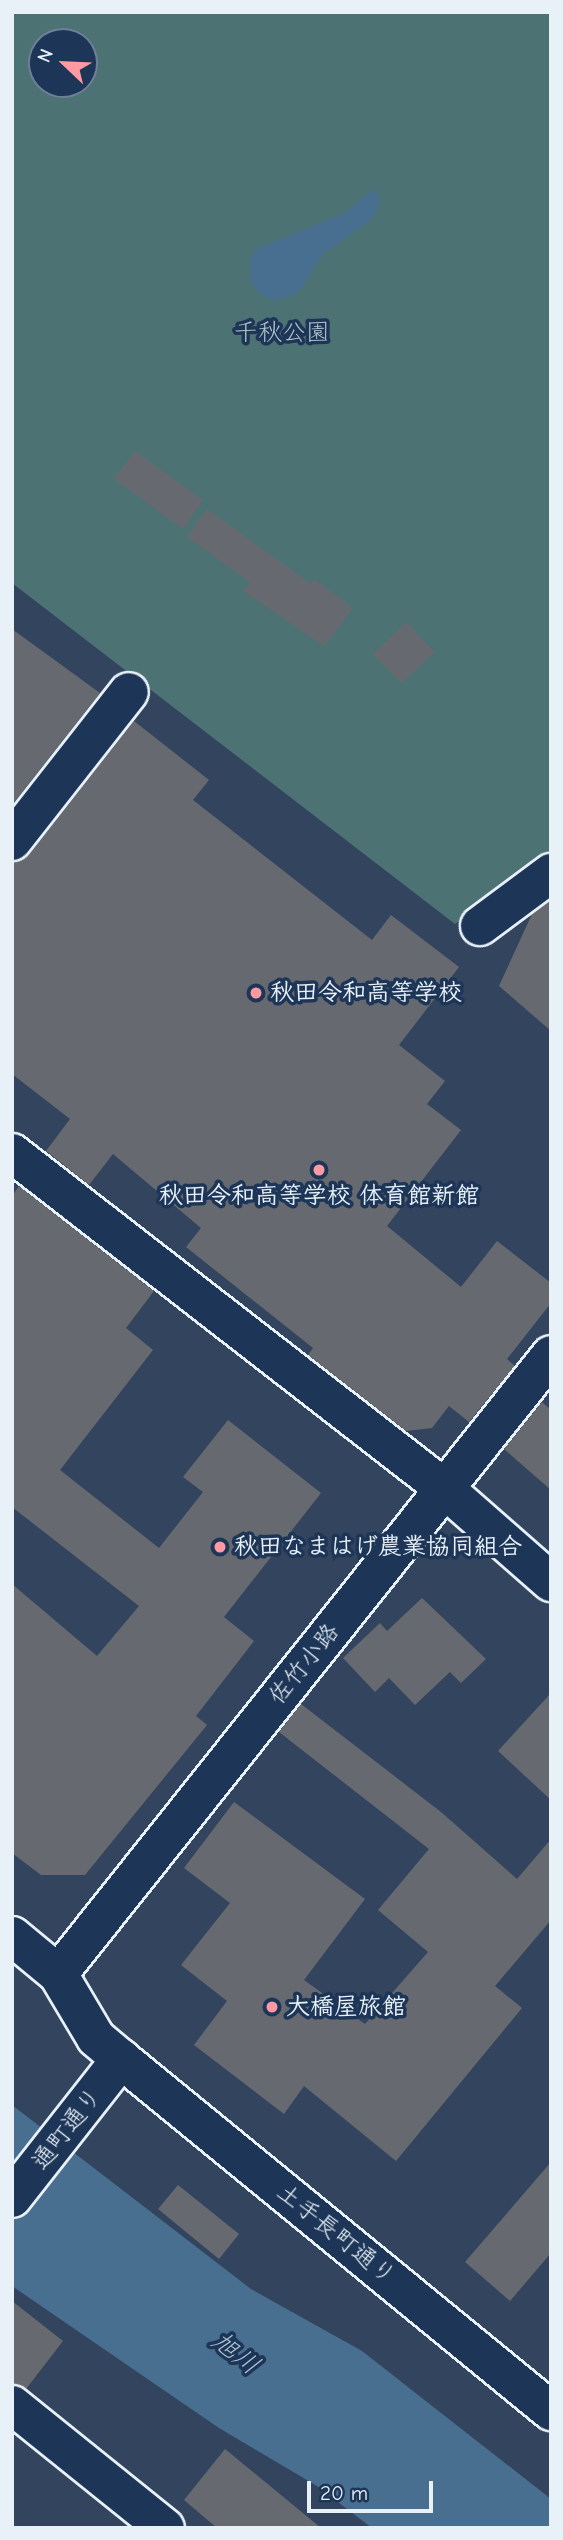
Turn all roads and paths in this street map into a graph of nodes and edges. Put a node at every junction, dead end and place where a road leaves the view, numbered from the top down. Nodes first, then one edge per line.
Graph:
1 (129, 692) dead end
2 (12, 841) edge
3 (551, 873) edge
4 (480, 926) dead end
5 (12, 1153) edge
6 (551, 1355) edge
7 (444, 1489) junction
8 (551, 1582) edge
9 (12, 1936) edge
10 (58, 1974) junction
11 (121, 2059) junction
12 (12, 2198) edge
13 (12, 2405) edge
14 (551, 2411) edge
15 (165, 2528) edge

1 - 2 street
3 - 4 street
5 - 7 street
6 - 7 street, 佐竹小路
7 - 8 street
7 - 10 street, 佐竹小路
9 - 10 street
10 - 11 street, 土手長町通り
11 - 12 street, 通町通り
11 - 14 street, 土手長町通り
13 - 15 street

